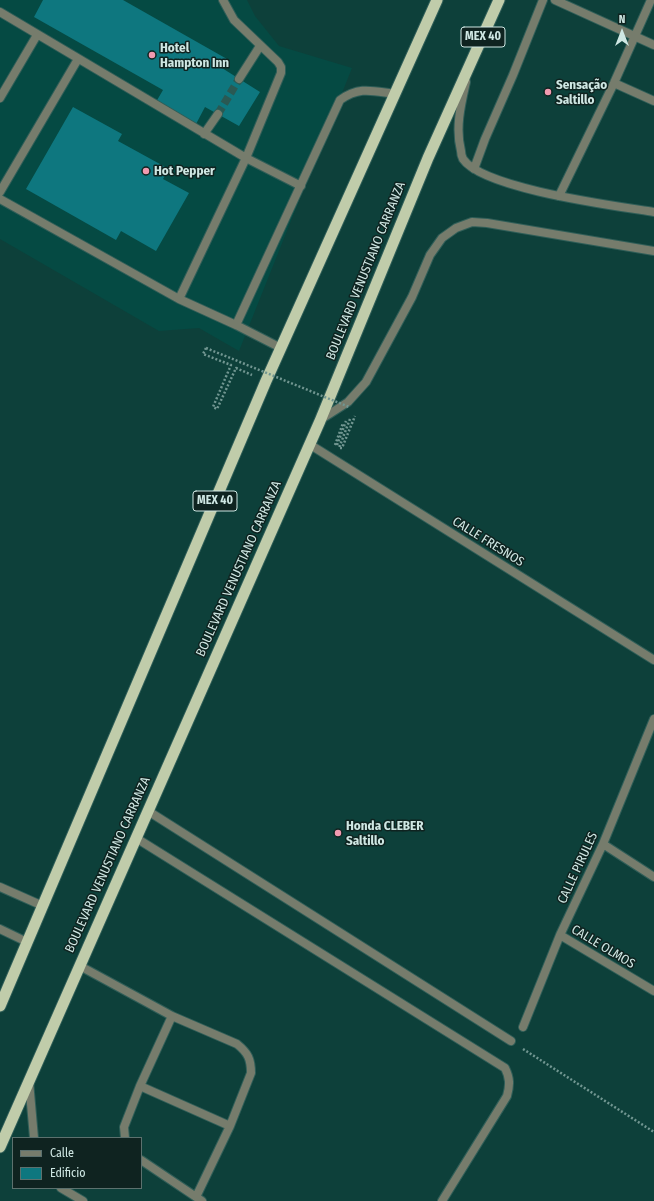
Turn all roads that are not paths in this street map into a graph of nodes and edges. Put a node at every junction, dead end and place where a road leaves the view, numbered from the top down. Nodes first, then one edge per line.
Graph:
1 (223, 0) edge
2 (437, 0) edge
3 (500, 0) edge
4 (544, 0) edge
5 (555, 0) edge
6 (651, 0) edge
7 (0, 12) edge
8 (37, 35) junction
9 (635, 37) junction
10 (654, 45) edge
11 (260, 46) junction
12 (78, 58) junction
13 (468, 73) junction
14 (239, 79) tunnel mouth
15 (614, 83) junction
16 (395, 94) junction
17 (0, 98) edge
18 (654, 101) edge
19 (218, 114) tunnel mouth
20 (204, 134) junction
21 (246, 158) junction
22 (474, 169) junction
23 (301, 186) junction
24 (0, 192) edge
25 (560, 196) junction
26 (0, 199) edge
27 (654, 212) edge
28 (654, 251) edge
29 (179, 299) junction
30 (236, 325) junction
31 (281, 348) junction
32 (320, 421) junction
33 (309, 444) junction
34 (654, 660) edge
35 (654, 719) edge
36 (148, 811) junction
37 (136, 838) junction
38 (603, 844) junction
39 (654, 877) edge
40 (0, 887) edge
41 (43, 906) junction
42 (0, 929) edge
43 (560, 935) junction
44 (27, 942) junction
45 (80, 966) junction
46 (654, 991) edge
47 (0, 1006) edge
48 (172, 1016) junction
49 (523, 1027) dead end
50 (511, 1041) road end
51 (29, 1080) junction
52 (140, 1086) junction
53 (230, 1126) junction
54 (34, 1137) edge
55 (125, 1137) edge
56 (0, 1147) edge
57 (142, 1161) edge
58 (63, 1189) edge
59 (199, 1199) edge
60 (84, 1201) edge
61 (442, 1201) edge

1 - 11 street
2 - 16 highway, MEX 40
3 - 13 highway, BOULEVARD VENUSTIANO CARRANZA / MEX 40
4 - 22 street
5 - 9 street
6 - 9 street
7 - 8 street
8 - 12 street
8 - 17 street
9 - 10 street
9 - 15 street
11 - 14 street
11 - 21 street
12 - 20 street
12 - 24 street
13 - 22 street
13 - 32 highway, BOULEVARD VENUSTIANO CARRANZA / MEX 40
15 - 18 street
15 - 25 street
16 - 23 street
16 - 31 highway, MEX 40
19 - 20 street
20 - 21 street
21 - 23 street
21 - 29 street
22 - 25 street
23 - 30 street
25 - 27 street
26 - 29 street
28 - 32 street
29 - 30 street
30 - 31 street
31 - 41 highway, MEX 40
32 - 33 highway, BOULEVARD VENUSTIANO CARRANZA / MEX 40
33 - 34 street, CALLE FRESNOS
33 - 36 highway, BOULEVARD VENUSTIANO CARRANZA / MEX 40
35 - 38 street, CALLE PIRULES
36 - 37 highway, BOULEVARD VENUSTIANO CARRANZA / MEX 40
36 - 50 street
37 - 45 highway, BOULEVARD VENUSTIANO CARRANZA / MEX 40
37 - 61 street
38 - 39 street
38 - 43 street, CALLE PIRULES
40 - 41 street
41 - 44 highway, MEX 40
42 - 44 street
43 - 46 street, CALLE OLMOS
43 - 49 street, CALLE PIRULES
44 - 47 highway, MEX 40
45 - 48 street
45 - 51 highway, BOULEVARD VENUSTIANO CARRANZA / MEX 40
48 - 52 street
48 - 53 street
51 - 54 street
51 - 56 highway, BOULEVARD VENUSTIANO CARRANZA / MEX 40
52 - 53 street
52 - 55 street
53 - 59 street
57 - 59 street
58 - 60 street

